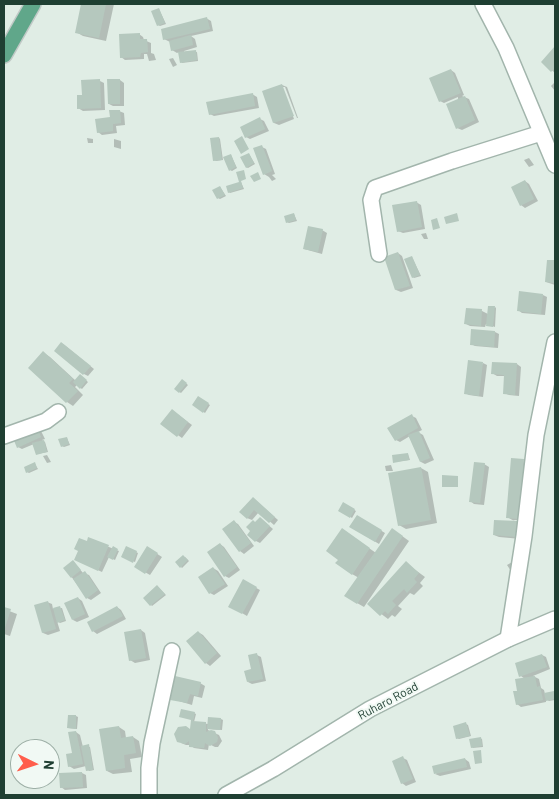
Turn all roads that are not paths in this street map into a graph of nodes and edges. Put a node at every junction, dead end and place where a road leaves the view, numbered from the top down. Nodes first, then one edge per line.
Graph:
1 (33, 4) edge
2 (483, 4) edge
3 (4, 55) edge
4 (541, 133) junction
5 (555, 165) edge
6 (378, 254) dead end
7 (555, 342) edge
8 (58, 412) dead end
9 (4, 436) edge
10 (555, 619) edge
11 (508, 639) junction
12 (172, 651) dead end
13 (150, 795) edge
14 (226, 795) edge

1 - 3 main road
2 - 4 street
4 - 5 street
4 - 6 street
7 - 11 street
8 - 9 street
10 - 11 street, Ruharo Road
11 - 14 street, Ruharo Road
12 - 13 street

